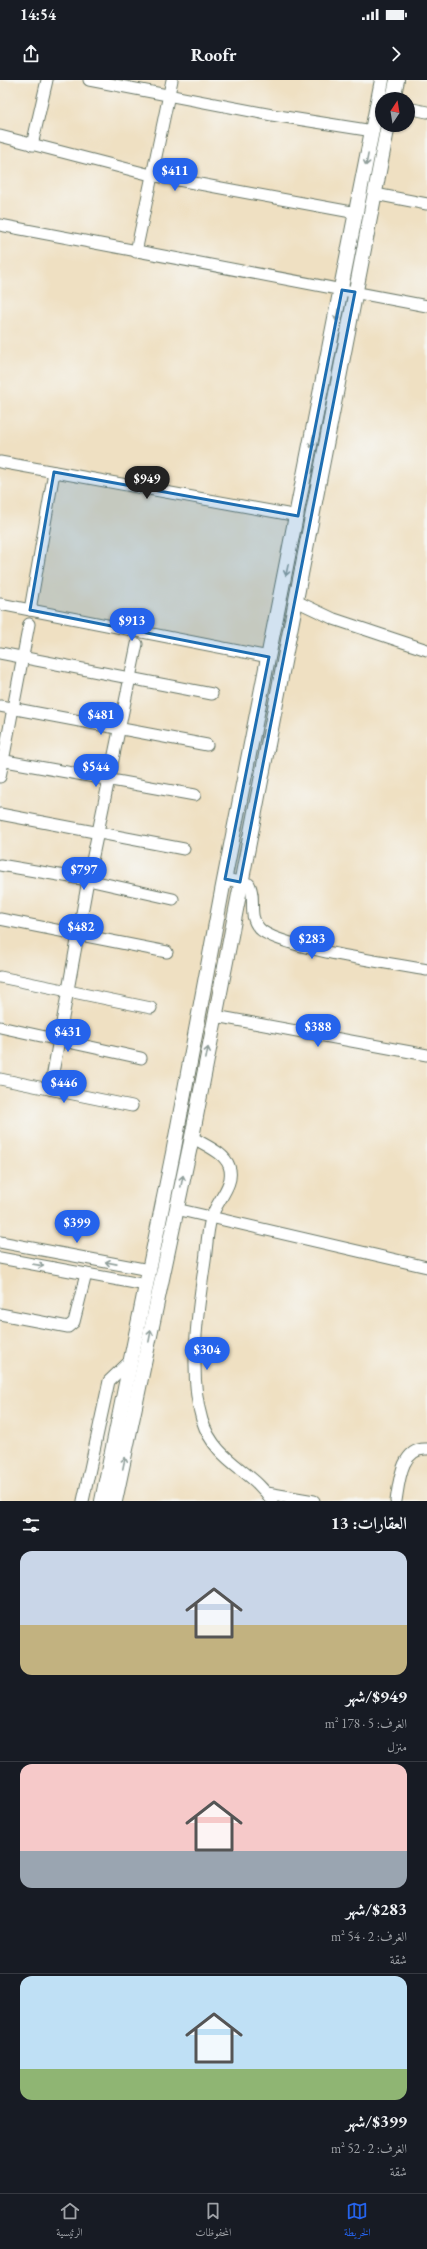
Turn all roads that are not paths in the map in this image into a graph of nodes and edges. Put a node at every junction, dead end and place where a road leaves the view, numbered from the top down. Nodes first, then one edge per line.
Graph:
1 (47, 80) edge
2 (89, 80) edge
3 (172, 80) edge
4 (382, 80) edge
5 (397, 80) edge
6 (394, 92) edge
7 (169, 95) junction
8 (415, 109) edge
9 (427, 112) edge
10 (373, 131) junction
11 (387, 132) edge
12 (0, 136) edge
13 (32, 145) junction
14 (151, 175) junction
15 (375, 194) junction
16 (427, 204) edge
17 (357, 214) junction
18 (0, 225) edge
19 (136, 252) junction
20 (348, 291) junction
21 (427, 306) edge
22 (0, 462) edge
23 (54, 472) junction
24 (298, 516) junction
25 (296, 601) junction
26 (0, 604) edge
27 (30, 610) junction
28 (29, 624) dead end
29 (137, 644) dead end
30 (427, 650) edge
31 (0, 653) edge
32 (22, 656) junction
33 (270, 657) junction
34 (130, 678) junction
35 (212, 694) dead end
36 (0, 706) edge
37 (12, 709) junction
38 (119, 727) junction
39 (207, 745) dead end
40 (1, 761) edge
41 (0, 777) edge
42 (109, 778) junction
43 (195, 795) dead end
44 (0, 814) edge
45 (99, 834) junction
46 (184, 849) dead end
47 (0, 865) edge
48 (88, 880) junction
49 (225, 880) junction
50 (240, 882) junction
51 (173, 898) dead end
52 (0, 919) edge
53 (79, 936) junction
54 (167, 952) dead end
55 (427, 970) edge
56 (0, 977) edge
57 (70, 990) junction
58 (151, 1008) dead end
59 (215, 1016) junction
60 (0, 1027) edge
61 (58, 1039) junction
62 (427, 1055) edge
63 (142, 1058) dead end
64 (0, 1079) edge
65 (50, 1089) junction
66 (132, 1106) dead end
67 (192, 1137) junction
68 (176, 1209) junction
69 (211, 1218) junction
70 (0, 1242) edge
71 (0, 1258) edge
72 (427, 1267) edge
73 (149, 1270) junction
74 (86, 1274) junction
75 (146, 1285) junction
76 (0, 1314) edge
77 (132, 1359) junction
78 (427, 1449) edge
79 (269, 1497) edge
80 (83, 1501) edge
81 (102, 1501) edge
82 (115, 1501) edge
83 (314, 1501) edge
84 (396, 1501) edge

1 - 13 street
2 - 7 street
3 - 7 street
4 - 10 main road
5 - 6 main road
7 - 10 street
7 - 14 street
8 - 9 street
10 -> 17 main road
11 - 15 main road
12 - 13 street
13 - 14 street
14 - 17 street
14 - 19 street
15 - 16 street
15 - 20 main road
17 - 20 main road
18 - 19 street
19 - 20 street
20 - 21 street
20 -> 24 main road
20 - 25 main road
22 - 23 street
23 - 24 street
23 - 27 street
24 -> 33 main road
25 - 30 street
25 - 50 main road
26 - 27 street
27 - 33 street
28 - 32 street
29 - 34 street
31 - 32 street
32 - 34 street
32 - 37 street
33 - 49 main road
34 - 35 street
34 - 38 street
36 - 37 street
37 - 38 street
37 - 40 street
38 - 39 street
38 - 42 street
40 - 41 street
40 - 42 street
42 - 43 street
42 - 45 street
44 - 45 street
45 - 46 street
45 - 48 street
47 - 48 street
48 - 51 street
48 - 53 street
49 - 50 street
49 - 73 main road
50 - 55 street
50 - 59 main road
52 - 53 street
53 - 54 street
53 - 57 street
56 - 57 street
57 - 58 street
57 - 61 street
59 - 62 street
67 -> 59 main road
60 - 61 street
61 - 63 street
61 - 65 street
64 - 65 street
65 - 66 street
68 -> 67 main road
67 - 69 street
68 - 69 street
82 -> 68 main road
69 - 72 street
69 - 79 street
73 -> 70 street
71 -> 74 street
73 - 75 main road
74 - 75 street
74 - 76 street
75 - 77 main road
77 - 80 street
77 - 81 main road
78 - 84 street
79 - 83 street

